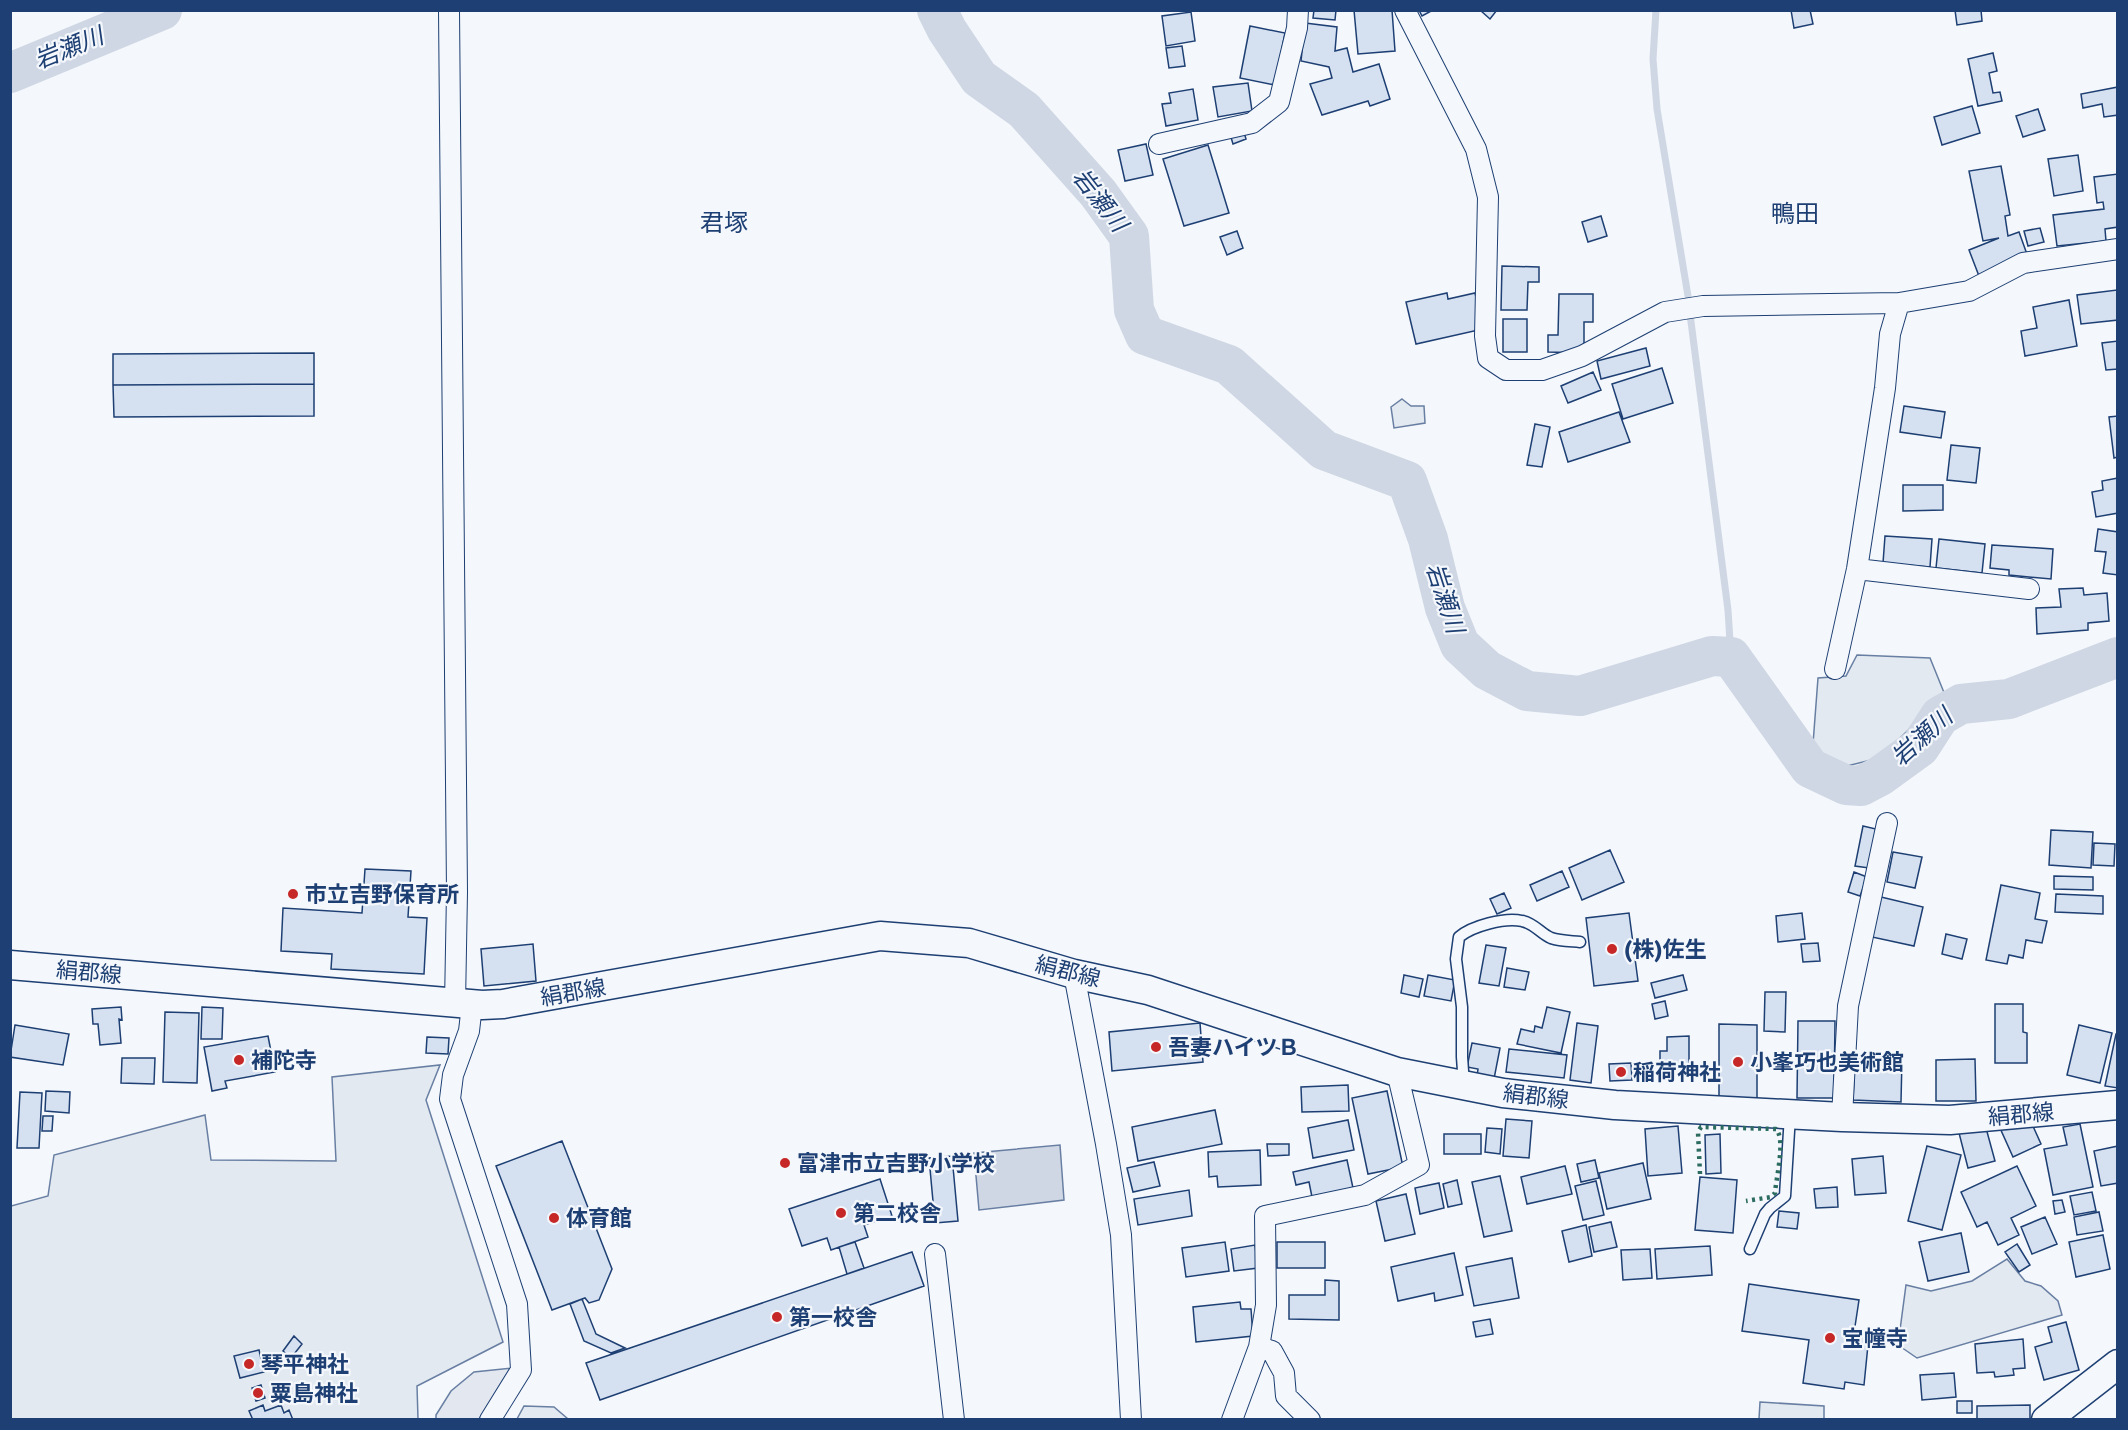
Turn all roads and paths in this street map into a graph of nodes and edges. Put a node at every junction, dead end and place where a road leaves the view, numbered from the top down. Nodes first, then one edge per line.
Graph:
1 (448, 10) edge
2 (1298, 10) edge
3 (1405, 10) edge
4 (1159, 144) dead end
5 (2118, 249) edge
6 (1899, 303) junction
7 (1857, 569) junction
8 (2029, 590) dead end
9 (1835, 669) dead end
10 (1887, 823) dead end
11 (1580, 942) dead end
12 (11, 966) edge
13 (1074, 974) junction
14 (464, 1004) junction
15 (1397, 1072) junction
16 (1464, 1085) junction
17 (2118, 1105) edge
18 (1790, 1115) junction
19 (1842, 1117) junction
20 (1750, 1249) dead end
21 (935, 1254) dead end
22 (1259, 1347) junction
23 (2118, 1364) edge
24 (490, 1419) edge
25 (954, 1419) edge
26 (1131, 1419) edge
27 (1232, 1419) edge
28 (1310, 1419) edge
29 (2046, 1419) edge

1 - 14 street
2 - 4 street
3 - 6 street
5 - 6 street
6 - 7 street
7 - 8 street
7 - 9 street
10 - 19 street
11 - 16 lane
12 - 14 main road, 絹郡線
13 - 14 main road, 絹郡線
13 - 15 main road, 絹郡線
13 - 26 street
14 - 24 street
15 - 16 main road, 絹郡線
15 - 22 street
16 - 18 main road, 絹郡線
17 - 19 main road, 絹郡線
18 - 19 main road, 絹郡線
18 - 20 lane
21 - 25 street
22 - 27 street
22 - 28 street
23 - 29 main road

